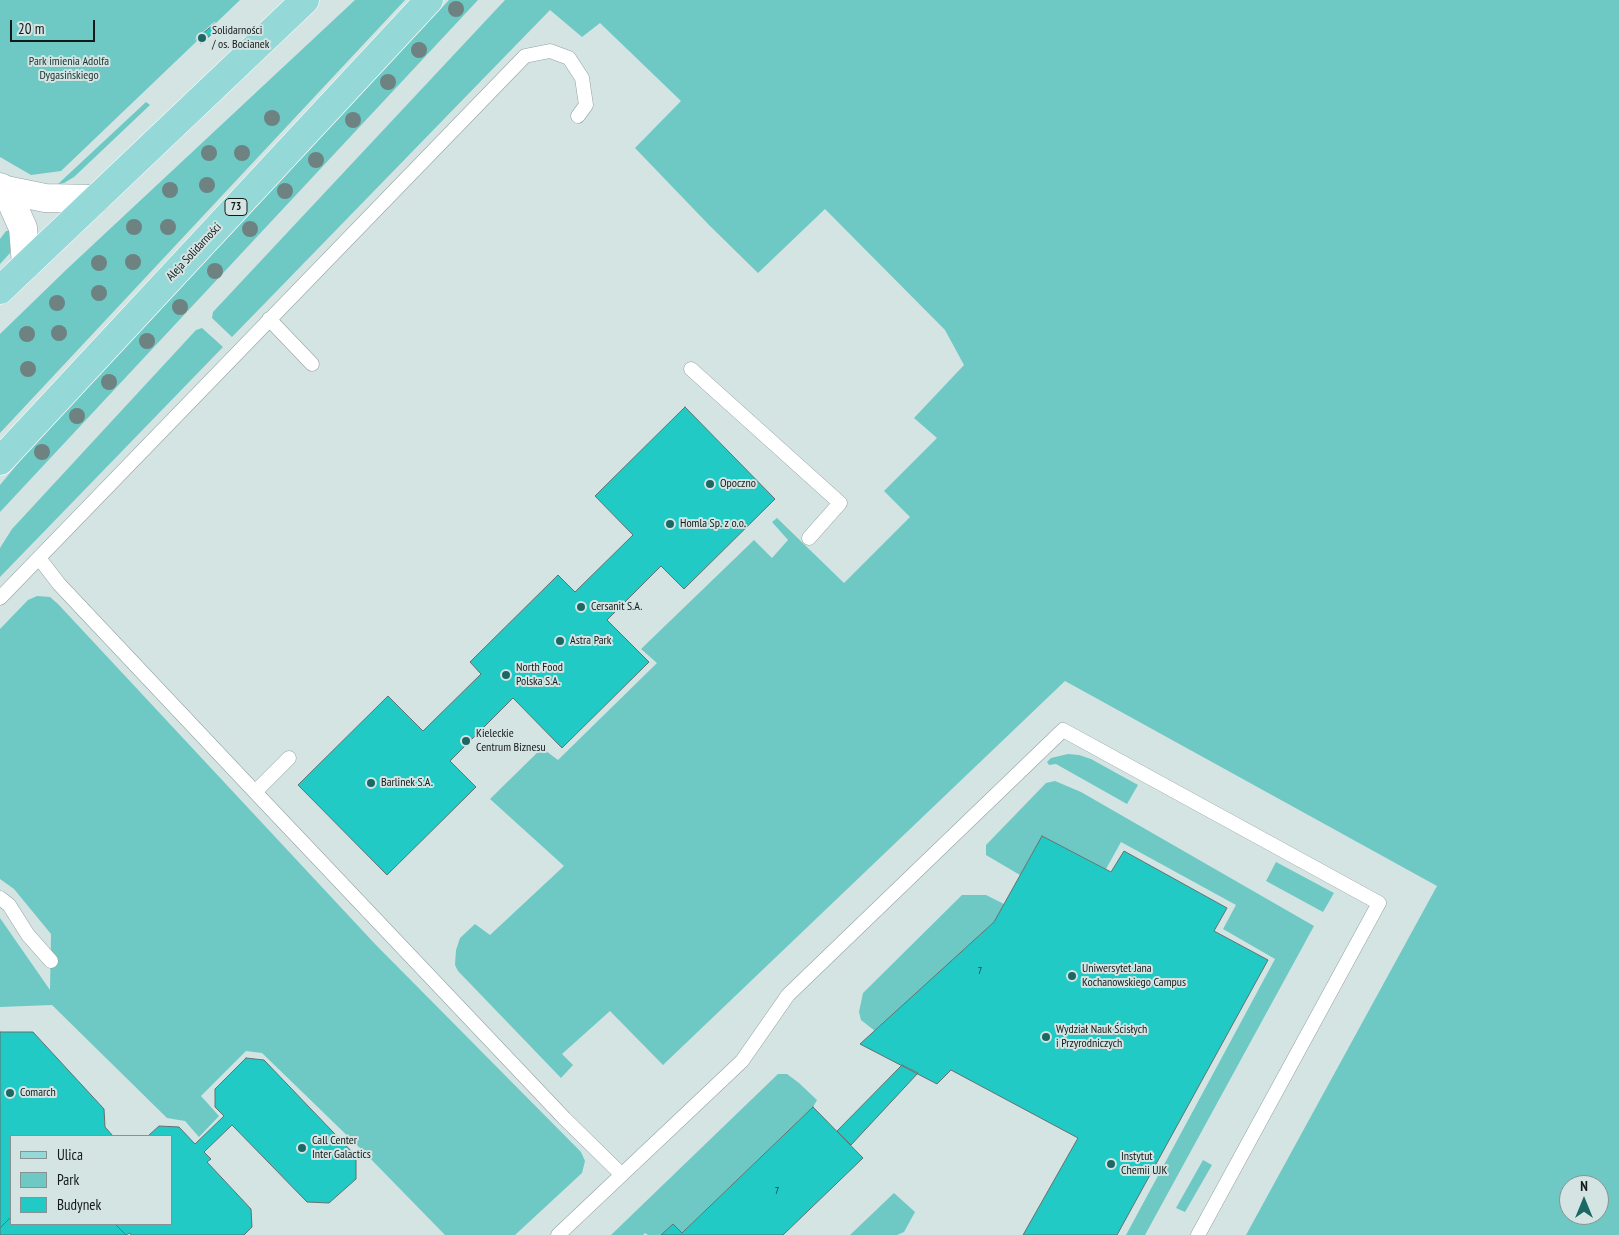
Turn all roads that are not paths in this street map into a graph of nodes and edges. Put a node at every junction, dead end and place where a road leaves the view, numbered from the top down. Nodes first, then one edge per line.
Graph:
1 (304, 0) edge
2 (429, 0) edge
3 (578, 116) dead end
4 (3, 188) edge
5 (96, 199) junction
6 (26, 266) junction
7 (0, 290) edge
8 (269, 319) junction
9 (312, 364) dead end
10 (691, 370) dead end
11 (0, 461) edge
12 (809, 538) dead end
13 (39, 558) junction
14 (0, 598) edge
15 (289, 758) dead end
16 (255, 792) junction
17 (0, 898) edge
18 (50, 961) dead end
19 (621, 1174) junction
20 (558, 1235) edge
21 (1198, 1235) edge

1 - 5 main road
2 - 11 main road, Aleja Solidarności / 73
3 - 8 lane
4 - 5 street
4 - 6 street
5 - 6 main road
6 - 7 main road
8 - 9 lane
8 - 13 lane
10 - 12 lane
13 - 14 lane
13 - 16 lane
15 - 16 lane
16 - 19 lane
17 - 18 lane
19 - 20 lane
19 - 21 lane

